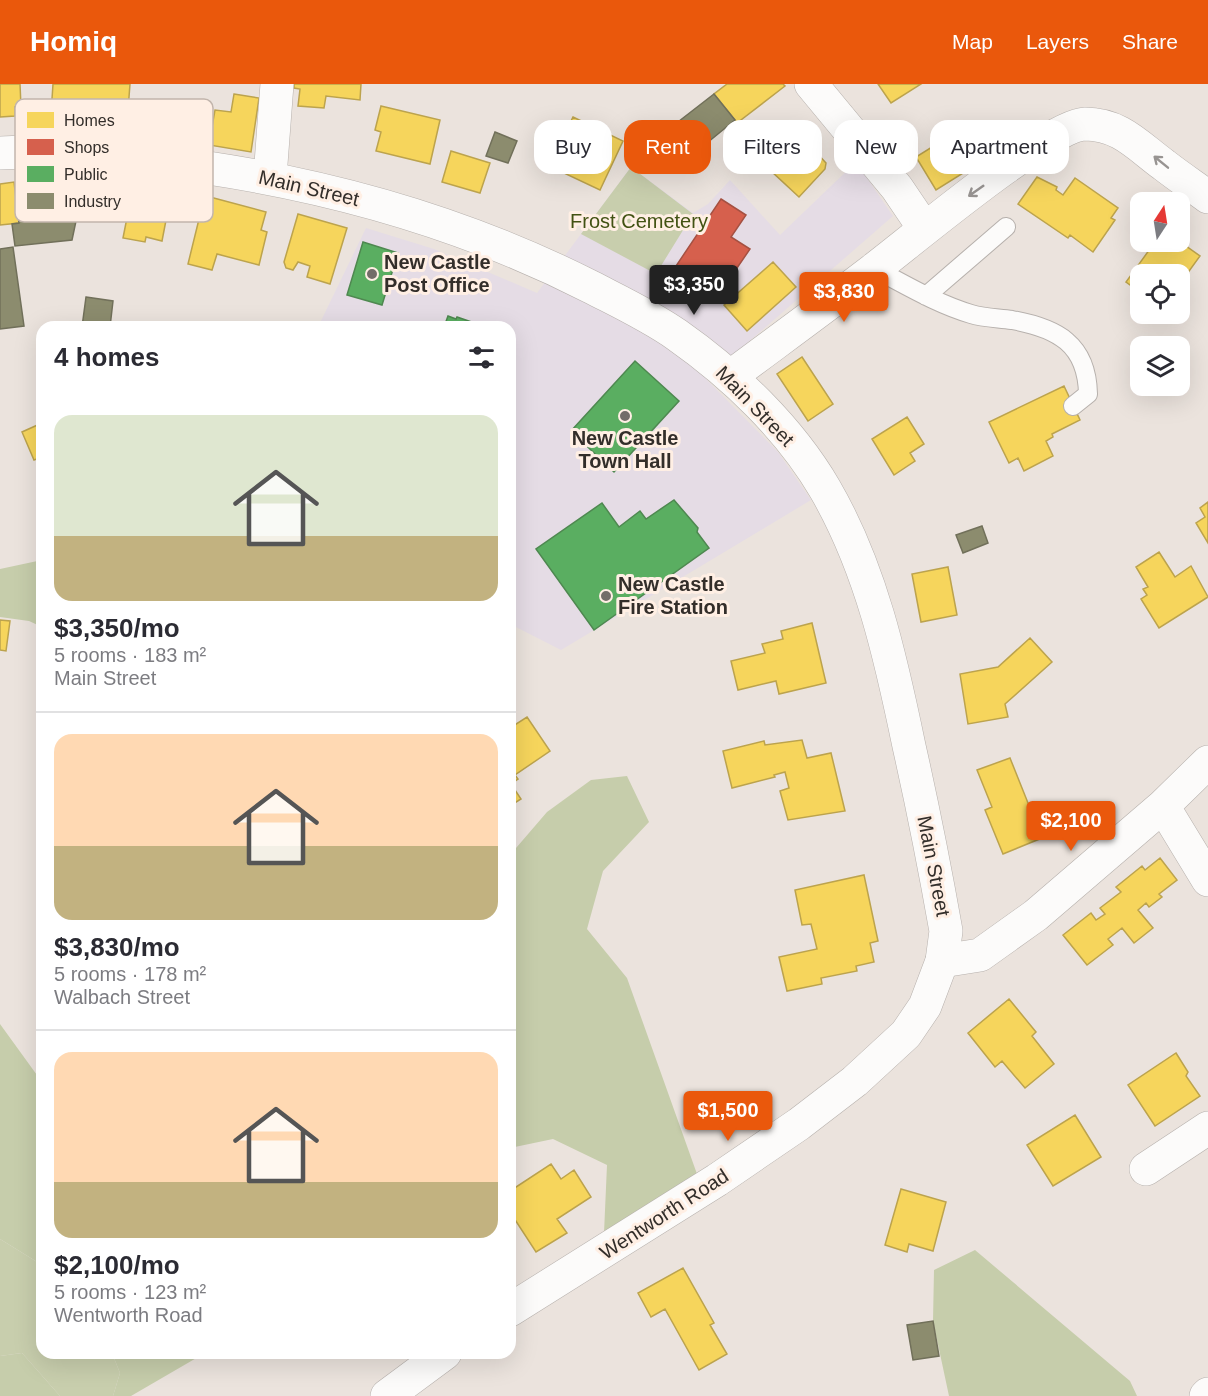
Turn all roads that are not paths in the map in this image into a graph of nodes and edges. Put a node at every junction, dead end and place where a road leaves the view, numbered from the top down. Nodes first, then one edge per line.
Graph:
1 (277, 84) edge
2 (812, 84) edge
3 (15, 152) edge
4 (0, 153) edge
5 (213, 169) edge
6 (270, 177) junction
7 (1208, 197) edge
8 (1006, 227) dead end
9 (924, 228) junction
10 (875, 269) junction
11 (926, 296) junction
12 (731, 376) junction
13 (1073, 406) dead end
14 (1208, 762) edge
15 (1163, 806) junction
16 (1208, 880) edge
17 (942, 961) junction
18 (1208, 1128) edge
19 (1146, 1169) dead end
20 (516, 1306) edge
21 (437, 1359) edge
22 (387, 1396) edge

1 - 6 main road
2 - 9 main road
3 - 4 main road, Main Street
5 - 6 main road, Main Street
6 - 12 main road, Main Street
7 -> 9 main road
8 - 11 lane
9 - 10 main road
10 - 11 lane
10 - 12 main road
11 - 13 lane
12 - 17 main road, Main Street
14 - 15 main road
15 - 16 main road
15 - 17 main road
17 - 20 main road, Wentworth Road
18 - 19 main road
21 - 22 main road

